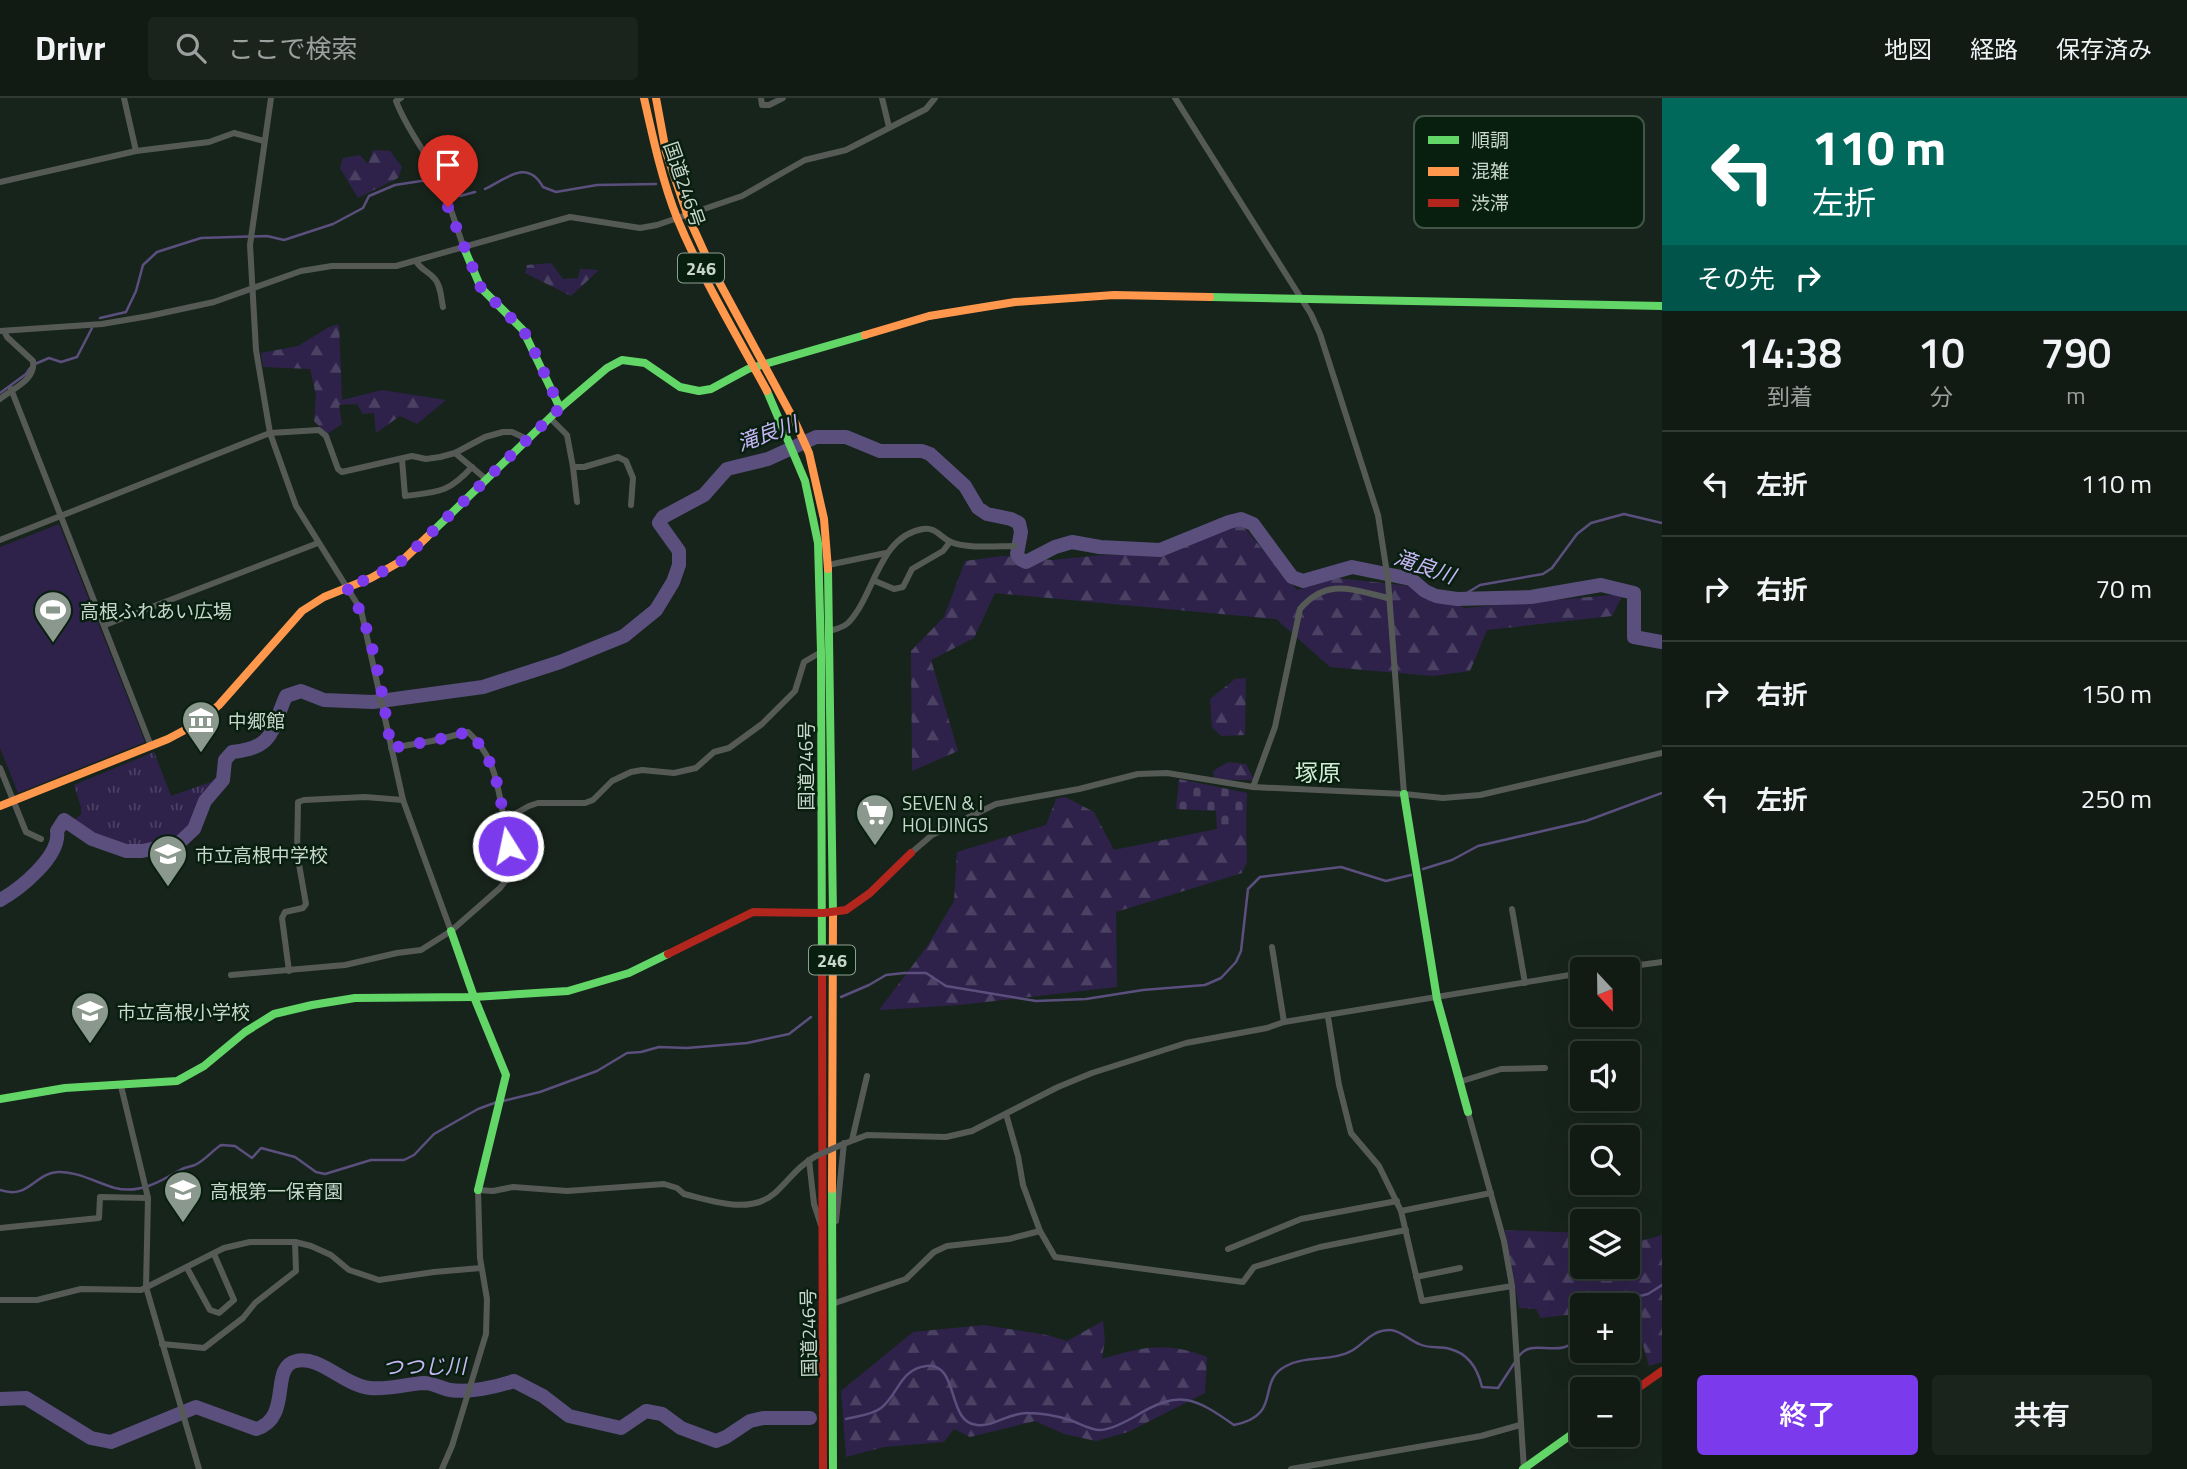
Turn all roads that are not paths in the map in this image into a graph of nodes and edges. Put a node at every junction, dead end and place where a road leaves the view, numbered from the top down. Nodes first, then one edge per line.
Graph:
1 (124, 98) edge
2 (271, 98) edge
3 (401, 98) edge
4 (644, 98) edge
5 (656, 98) edge
6 (761, 98) edge
7 (783, 98) edge
8 (882, 98) edge
9 (935, 98) edge
10 (1175, 98) edge
11 (889, 127) junction
12 (264, 141) junction
13 (136, 151) junction
14 (0, 182) edge
15 (687, 214) junction
16 (677, 217) junction
17 (464, 248) junction
18 (416, 261) junction
19 (251, 288) junction
20 (1302, 298) junction
21 (1662, 306) edge
22 (443, 307) dead end
23 (2, 331) edge
24 (766, 365) junction
25 (754, 368) junction
26 (11, 389) junction
27 (0, 399) edge
28 (560, 408) junction
29 (550, 418) junction
30 (270, 433) junction
31 (527, 439) junction
32 (455, 453) junction
33 (402, 459) junction
34 (472, 467) junction
35 (573, 467) junction
36 (487, 480) junction
37 (577, 502) dead end
38 (631, 505) dead end
39 (61, 515) junction
40 (0, 540) edge
41 (950, 542) junction
42 (318, 543) junction
43 (1015, 546) dead end
44 (886, 553) junction
45 (828, 565) junction
46 (875, 581) junction
47 (346, 587) junction
48 (1388, 598) junction
49 (105, 625) junction
50 (830, 631) junction
51 (821, 652) junction
52 (151, 746) junction
53 (391, 748) junction
54 (1662, 753) edge
55 (0, 768) edge
56 (1253, 787) junction
57 (1404, 794) junction
58 (403, 800) junction
59 (13, 801) junction
60 (0, 806) edge
61 (504, 820) junction
62 (41, 839) dead end
63 (911, 853) joint
64 (1512, 909) dead end
65 (822, 912) junction
66 (833, 912) junction
67 (451, 931) junction
68 (1272, 947) dead end
69 (1662, 962) edge
70 (1640, 965) edge
71 (289, 971) junction
72 (231, 975) dead end
73 (1570, 975) edge
74 (1525, 983) junction
75 (474, 997) junction
76 (1437, 999) junction
77 (1328, 1017) junction
78 (1284, 1022) junction
79 (1545, 1068) dead end
80 (867, 1076) dead end
81 (1459, 1082) junction
82 (121, 1086) junction
83 (0, 1099) edge
84 (1468, 1112) joint
85 (1006, 1114) junction
86 (852, 1140) junction
87 (842, 1144) junction
88 (809, 1160) junction
89 (478, 1190) junction
90 (1491, 1193) junction
91 (148, 1195) junction
92 (1397, 1200) junction
93 (1401, 1211) junction
94 (0, 1228) edge
95 (824, 1230) junction
96 (1406, 1230) junction
97 (1040, 1231) junction
98 (832, 1238) junction
99 (295, 1242) junction
100 (1228, 1249) dead end
101 (214, 1254) junction
102 (187, 1268) junction
103 (481, 1268) junction
104 (1460, 1268) dead end
105 (1416, 1277) junction
106 (1512, 1286) junction
107 (146, 1287) junction
108 (0, 1300) edge
109 (832, 1304) junction
110 (162, 1344) junction
111 (1662, 1371) edge
112 (1640, 1387) edge
113 (1520, 1425) junction
114 (1570, 1436) edge
115 (199, 1469) edge
116 (442, 1469) edge
117 (823, 1469) edge
118 (833, 1469) edge
119 (1291, 1469) edge
120 (1524, 1469) edge

1 - 13 street
2 - 12 street
3 - 17 street
4 - 16 main road, 国道246号 / 246
5 - 15 main road, 国道246号 / 246
6 - 7 street
8 - 11 street
9 - 11 street
10 - 20 street
11 - 15 street
12 - 13 street
12 - 19 street
13 - 14 street
15 - 16 street
15 - 24 main road, 国道246号 / 246
16 - 17 street
16 - 25 main road, 国道246号 / 246
17 - 18 street
17 - 28 main road
18 - 19 street
18 - 22 street
19 - 23 street
19 - 30 street
20 - 21 main road
20 - 24 main road
20 - 48 street
23 - 26 street
24 - 25 main road
24 - 45 main road, 国道246号 / 246
25 - 28 main road
25 - 51 main road, 国道246号 / 246
26 - 27 street
26 - 39 street
28 - 29 main road
29 - 31 main road
29 - 35 street
30 - 33 street
30 - 39 street
30 - 42 street
31 - 32 street
31 - 36 main road
32 - 33 street
32 - 34 street
33 - 34 street
34 - 36 street
35 - 37 street
35 - 38 street
36 - 47 main road
39 - 40 street
39 - 49 street
41 - 43 street
41 - 44 street
41 - 46 street
42 - 47 street
42 - 49 street
44 - 45 street
44 - 46 street
45 - 50 main road, 国道246号 / 246
46 - 50 street
47 - 52 main road
47 - 53 street
48 - 56 street
48 - 57 street
49 - 52 street
50 - 66 main road, 国道246号 / 246
51 - 61 street
51 - 65 main road, 国道246号 / 246
52 - 59 main road
53 - 58 street
53 - 61 street
54 - 57 street
55 - 59 street
56 - 57 street
56 - 63 street
57 - 76 main road
58 - 67 street
58 - 71 street
59 - 60 main road
59 - 62 street
61 - 67 street
63 - 66 main road
64 - 74 street
65 - 66 main road
65 - 75 main road
65 - 95 main road, 国道246号 / 246
66 - 98 main road, 国道246号 / 246
67 - 71 street
67 - 75 main road
68 - 78 street
69 - 70 street
71 - 72 street
73 - 74 street
74 - 76 street
75 - 82 main road
75 - 89 main road
76 - 77 street
76 - 81 main road
77 - 78 street
77 - 92 street
78 - 85 street
79 - 81 street
80 - 86 street
81 - 84 main road
82 - 83 main road
82 - 91 street
84 - 90 street
85 - 86 street
85 - 97 street
86 - 87 street
87 - 88 street, bridge
87 - 98 street
88 - 89 street
88 - 95 street
89 - 103 street
90 - 93 street
90 - 106 street
91 - 94 street
91 - 107 street
92 - 93 street
92 - 100 street
93 - 96 street
95 - 117 main road, 国道246号 / 246
96 - 97 street
96 - 105 street
97 - 109 street
98 - 109 main road, 国道246号 / 246
99 - 101 street
99 - 103 street
99 - 110 street
101 - 102 street
101 - 102 street
102 - 107 street
103 - 116 street
104 - 105 street
105 - 106 street
106 - 113 street
107 - 108 street
107 - 110 street
109 - 118 main road, 国道246号 / 246
110 - 115 street
111 - 112 main road
113 - 119 street
113 - 120 street
114 - 120 main road

